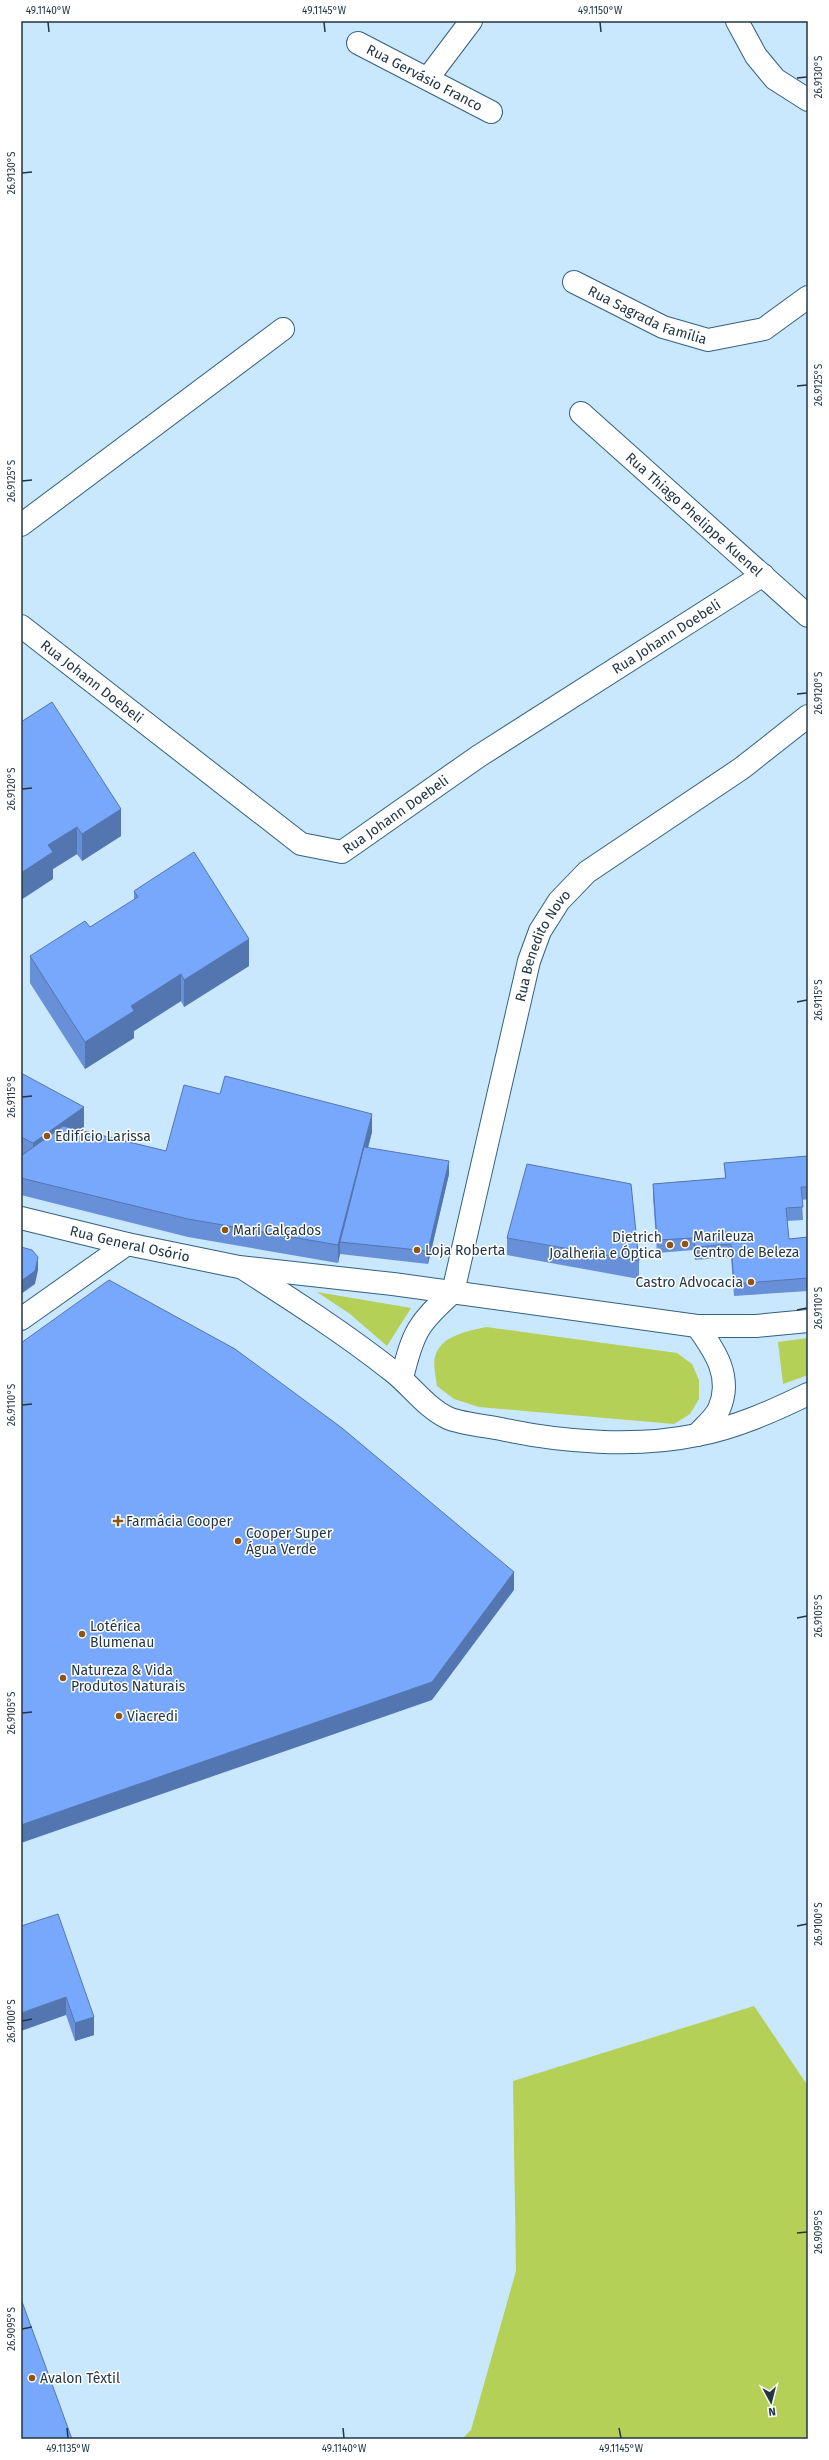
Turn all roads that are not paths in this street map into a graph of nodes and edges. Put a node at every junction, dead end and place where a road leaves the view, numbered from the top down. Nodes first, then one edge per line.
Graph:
1 (471, 21) edge
2 (737, 21) edge
3 (358, 43) dead end
4 (428, 78) junction
5 (805, 91) edge
6 (491, 112) dead end
7 (574, 282) dead end
8 (808, 297) edge
9 (283, 329) dead end
10 (581, 413) dead end
11 (21, 525) edge
12 (763, 575) junction
13 (808, 616) edge
14 (21, 626) edge
15 (808, 716) edge
16 (21, 1218) edge
17 (127, 1244) junction
18 (239, 1267) junction
19 (453, 1292) junction
20 (21, 1319) edge
21 (808, 1321) edge
22 (697, 1326) junction
23 (402, 1378) junction
24 (808, 1394) edge
25 (697, 1435) junction

1 - 4 street
2 - 5 street
3 - 4 street, Rua Gervásio Franco
4 - 6 street, Rua Gervásio Franco
7 - 8 street, Rua Sagrada Família
9 - 11 street
10 - 12 street, Rua Thiago Phelippe Kuenel
12 - 13 street, Rua Thiago Phelippe Kuenel
12 - 14 street, Rua Johann Doebeli
15 - 19 street, Rua Benedito Novo
16 - 17 street, Rua General Osório
17 - 18 street, Rua General Osório
17 - 20 street
18 - 19 street, Rua General Osório
18 - 23 street, Rua General Osório
19 - 22 street, Rua General Osório
19 - 23 street
21 - 22 street
22 - 25 street
23 - 25 street, Rua General Osório
24 - 25 street

